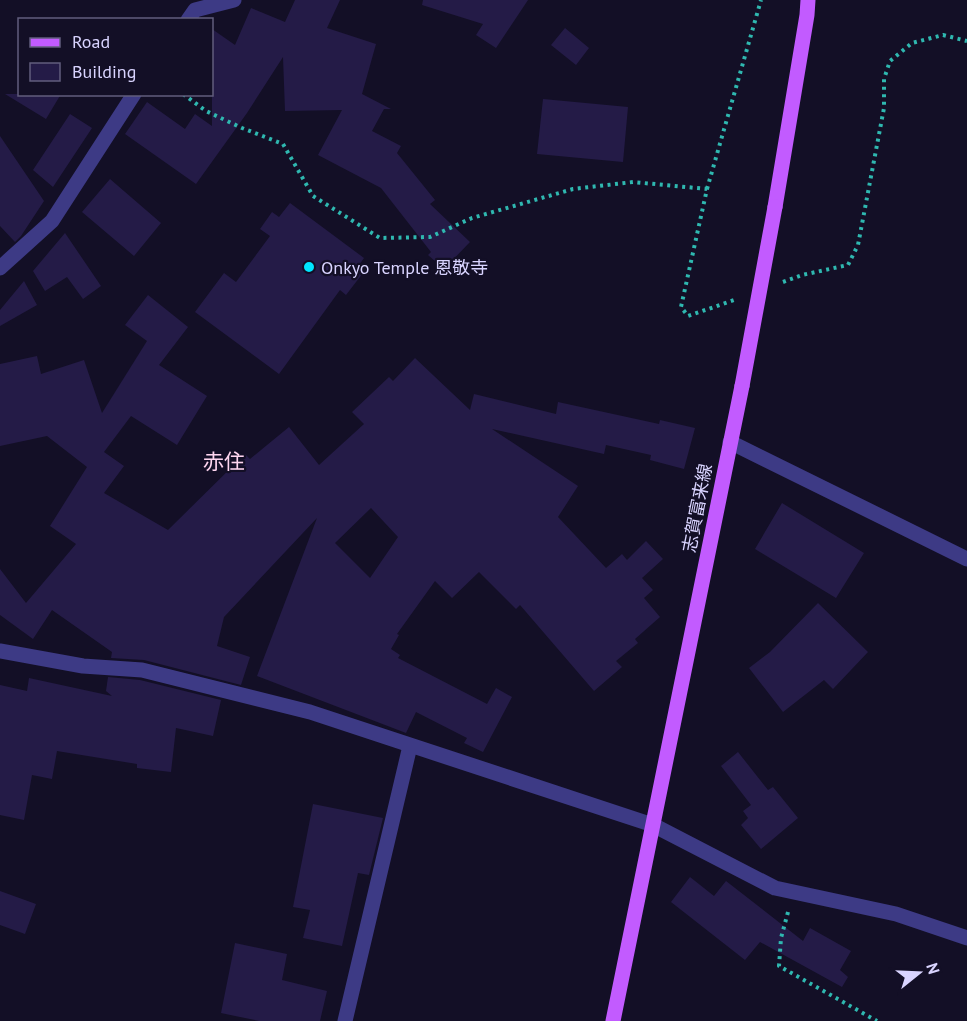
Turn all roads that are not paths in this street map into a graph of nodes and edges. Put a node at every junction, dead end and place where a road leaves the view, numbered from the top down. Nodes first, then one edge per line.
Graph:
1 (234, 0) edge
2 (808, 0) edge
3 (190, 18) edge
4 (133, 96) edge
5 (0, 268) edge
6 (730, 442) junction
7 (967, 559) edge
8 (0, 651) edge
9 (410, 746) junction
10 (652, 825) junction
11 (967, 938) edge
12 (345, 1021) edge
13 (613, 1021) edge

1 - 3 street
2 - 6 main road, 志賀富来線, bridge
4 - 5 street
6 - 7 street
6 - 10 main road, 志賀富来線
8 - 9 street
9 - 10 street
9 - 12 street
10 - 11 street
10 - 13 main road, 志賀富来線

